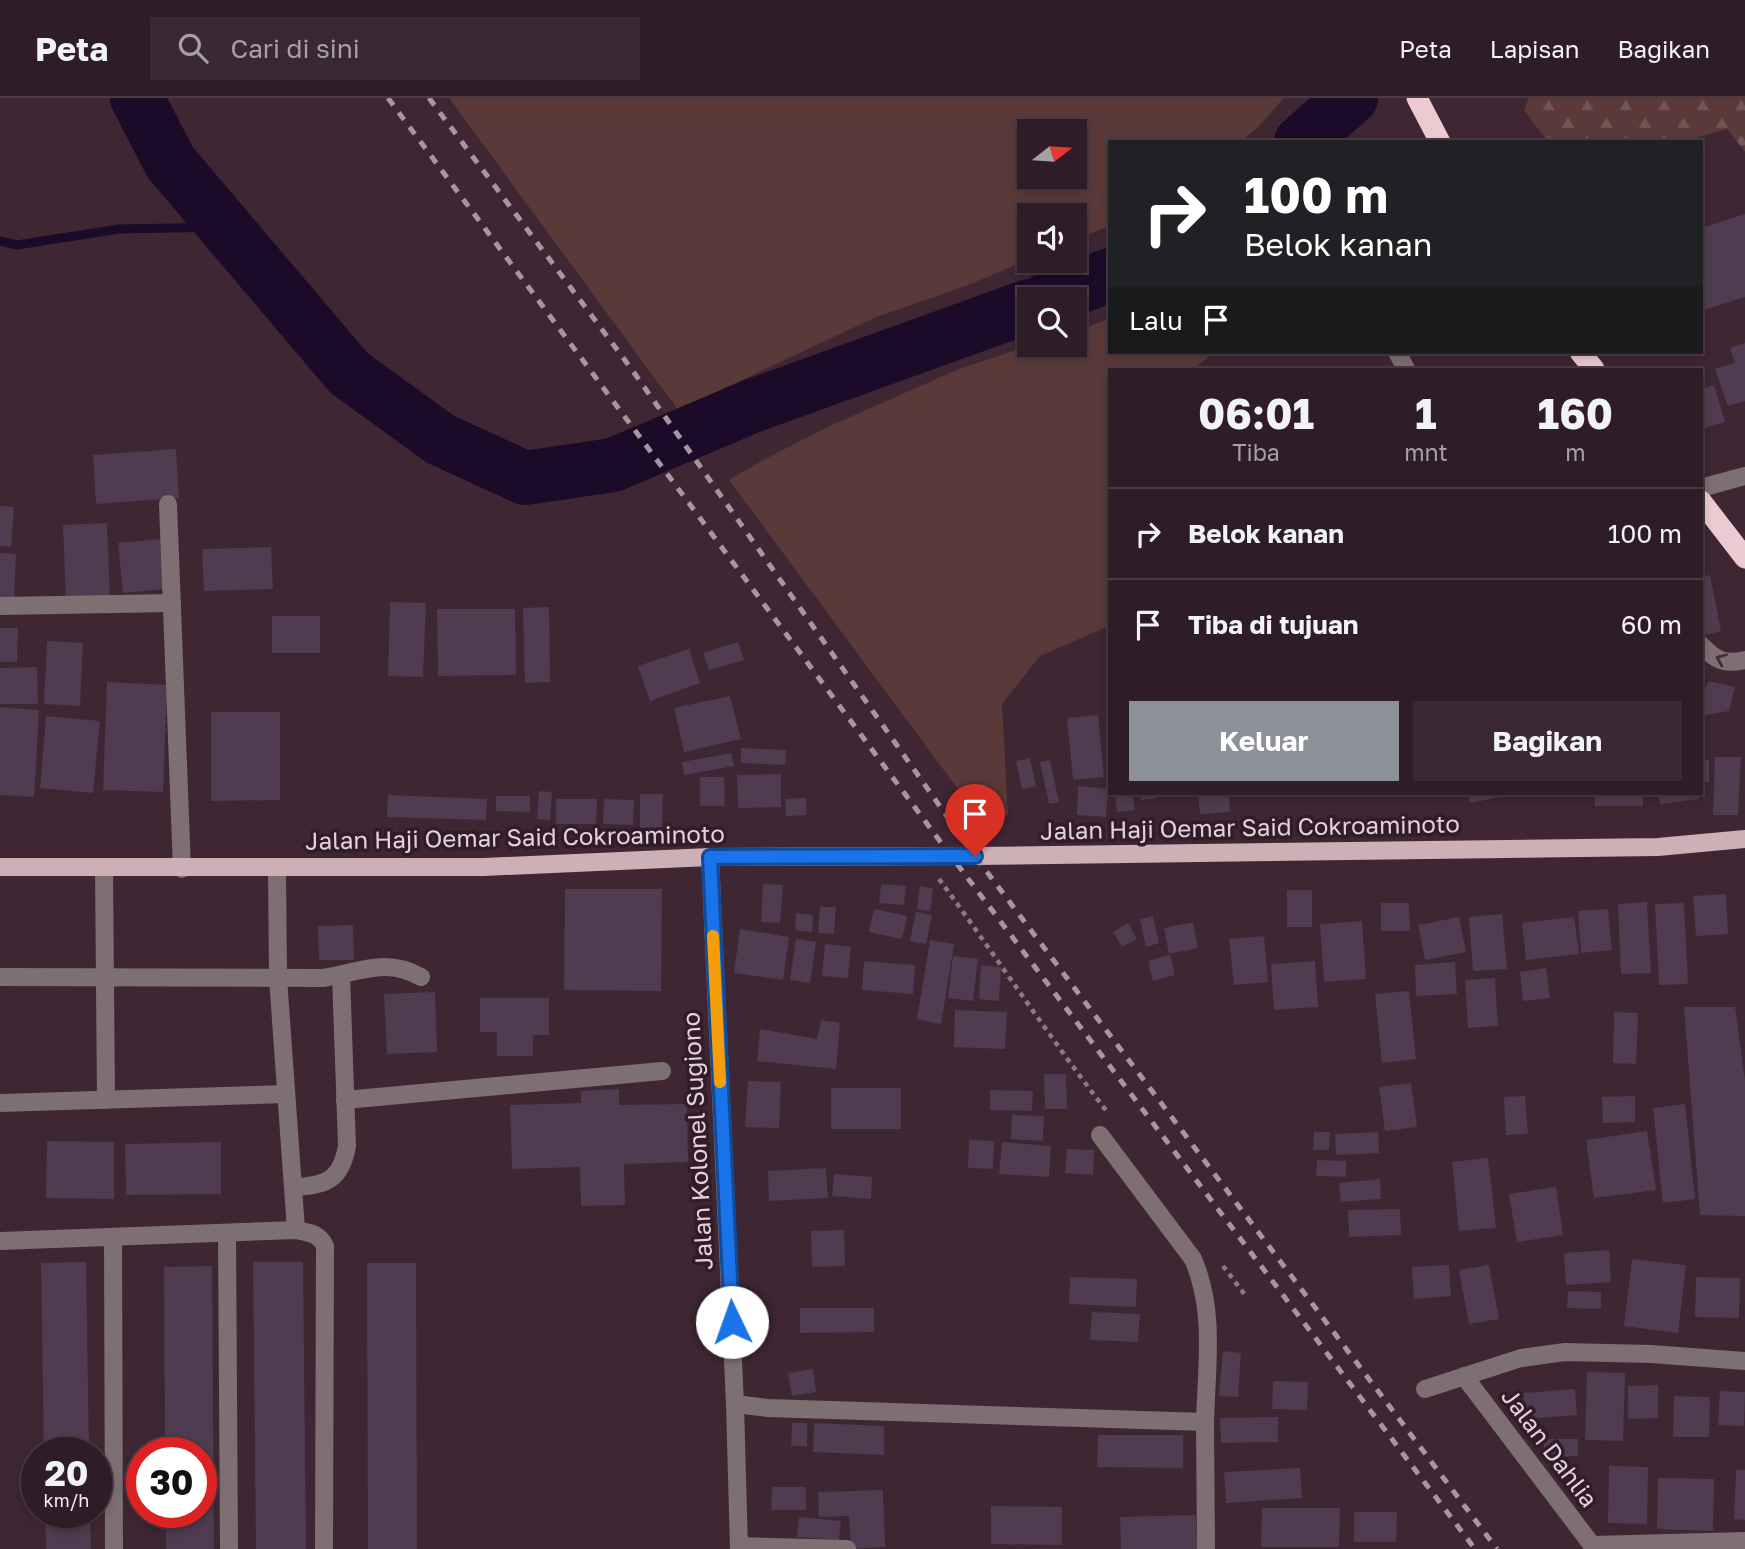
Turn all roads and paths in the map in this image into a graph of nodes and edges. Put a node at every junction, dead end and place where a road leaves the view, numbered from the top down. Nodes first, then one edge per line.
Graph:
1 (1417, 98) edge
2 (1436, 136) edge
3 (1582, 354) edge
4 (1593, 368) edge
5 (1745, 476) edge
6 (1703, 487) edge
7 (167, 503) dead end
8 (1703, 504) edge
9 (1745, 558) edge
10 (172, 603) junction
11 (0, 606) edge
12 (1703, 647) edge
13 (1745, 660) edge
14 (1745, 839) edge
15 (922, 856) junction
16 (710, 857) junction
17 (0, 867) edge
18 (104, 868) junction
19 (277, 868) junction
20 (182, 869) junction
21 (341, 975) junction
22 (104, 976) junction
23 (0, 977) edge
24 (421, 977) dead end
25 (278, 978) junction
26 (662, 1071) dead end
27 (286, 1094) junction
28 (106, 1100) junction
29 (345, 1100) junction
30 (0, 1103) edge
31 (1109, 1115) dead end
32 (1100, 1135) dead end
33 (293, 1187) junction
34 (296, 1230) junction
35 (227, 1234) junction
36 (113, 1238) junction
37 (0, 1241) edge
38 (1221, 1264) dead end
39 (1245, 1295) dead end
40 (1745, 1361) edge
41 (1464, 1376) junction
42 (1424, 1389) dead end
43 (735, 1404) junction
44 (1205, 1422) junction
45 (1745, 1541) edge
46 (1594, 1547) edge
47 (739, 1548) edge
48 (114, 1549) edge
49 (229, 1549) edge
50 (324, 1549) edge
51 (847, 1549) edge
52 (1206, 1549) edge

1 - 2 highway
3 - 4 highway
5 - 6 street
7 - 10 street
8 - 9 highway
10 - 11 street
10 - 20 street
13 -> 12 street
14 - 15 main road, Jalan Haji Oemar Said Cokroaminoto
15 - 16 main road, Jalan Haji Oemar Said Cokroaminoto
15 - 31 path
16 - 19 main road, Jalan Haji Oemar Said Cokroaminoto
16 - 43 street, Jalan Kolonel Sugiono
17 - 18 main road, Jalan Haji Oemar Said Cokroaminoto
18 - 20 main road, Jalan Haji Oemar Said Cokroaminoto
18 - 22 street
19 - 20 main road, Jalan Haji Oemar Said Cokroaminoto
19 - 25 street
21 - 24 street
21 - 25 street
21 - 29 street
22 - 23 street
22 - 25 street
22 - 28 street
25 - 27 street
26 - 29 street
27 - 28 street
27 - 33 street
28 - 30 street
29 - 33 street
32 - 44 street
33 - 34 street
34 - 35 street
34 - 50 street
35 - 36 street
35 - 49 street
36 - 37 street
36 - 48 street
38 - 39 path
40 - 41 street
41 - 42 street
41 - 46 street, Jalan Dahlia
43 - 44 street
43 - 47 street, Jalan Kolonel Sugiono
44 - 52 street
45 - 46 street
47 - 51 street

